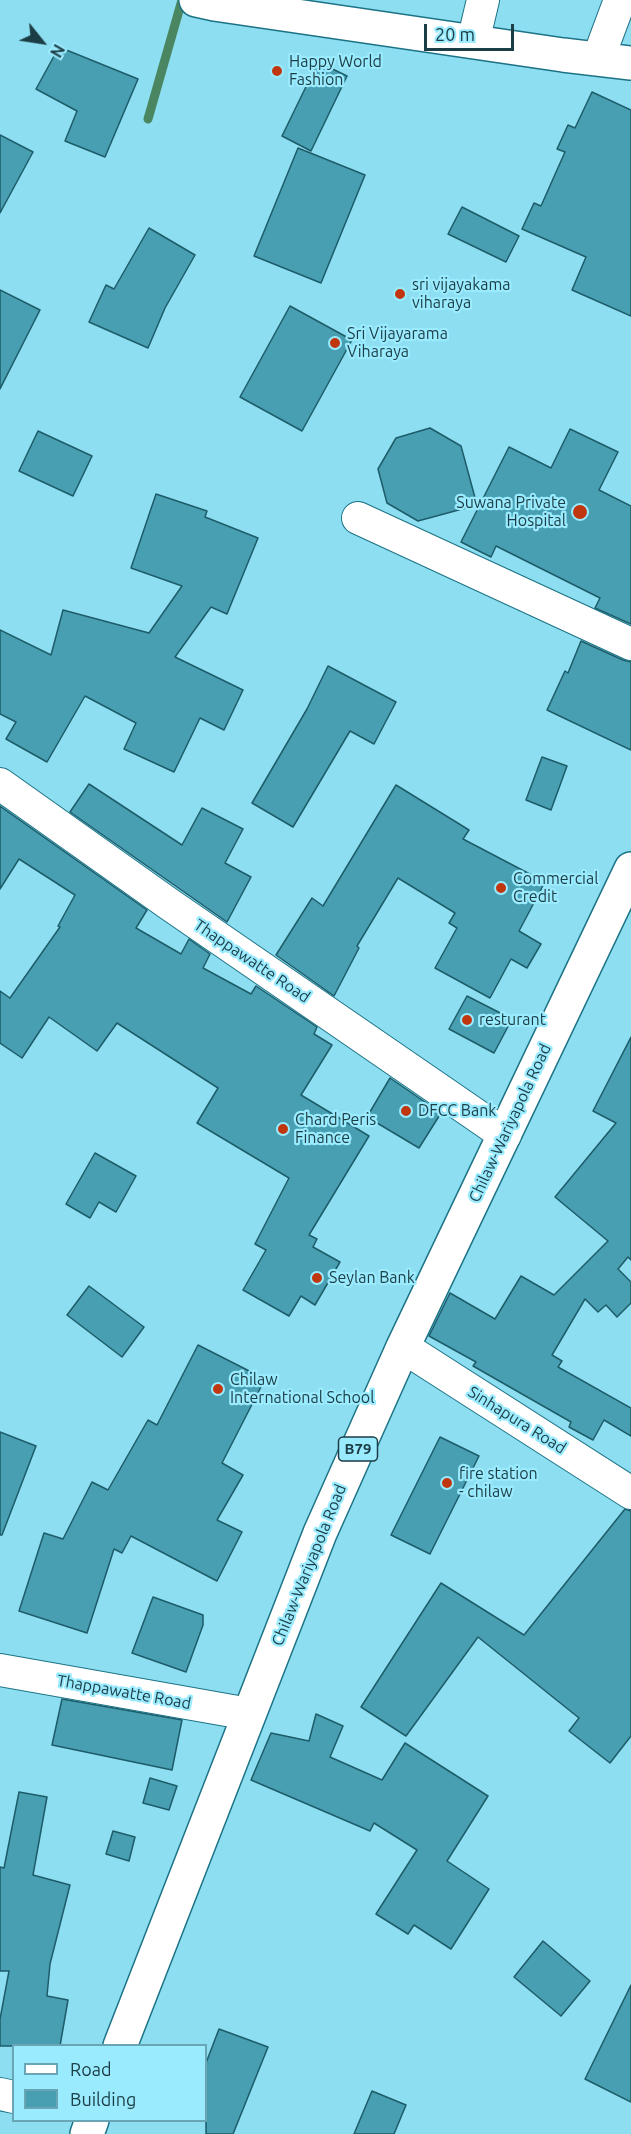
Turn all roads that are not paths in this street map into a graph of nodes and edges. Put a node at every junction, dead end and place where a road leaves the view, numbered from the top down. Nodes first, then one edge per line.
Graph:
1 (483, 0) edge
2 (620, 0) edge
3 (205, 2) edge
4 (473, 42) junction
5 (598, 59) junction
6 (631, 63) edge
7 (358, 518) dead end
8 (631, 644) edge
9 (0, 784) edge
10 (631, 869) edge
11 (505, 1135) junction
12 (403, 1347) junction
13 (631, 1492) edge
14 (0, 1670) edge
15 (249, 1714) junction
16 (121, 2044) edge

1 - 4 street
2 - 5 street
3 - 4 main road
4 - 5 main road
5 - 6 main road
7 - 8 street
9 - 11 street, Thappawatte Road
10 - 11 main road, Chilaw-Wariyapola Road / B79
11 - 12 main road, Chilaw-Wariyapola Road / B79
12 - 13 street, Sinhapura Road
12 - 15 main road, Chilaw-Wariyapola Road / B79
14 - 15 street, Thappawatte Road
15 - 16 main road, Chilaw-Wariyapola Road / B79

